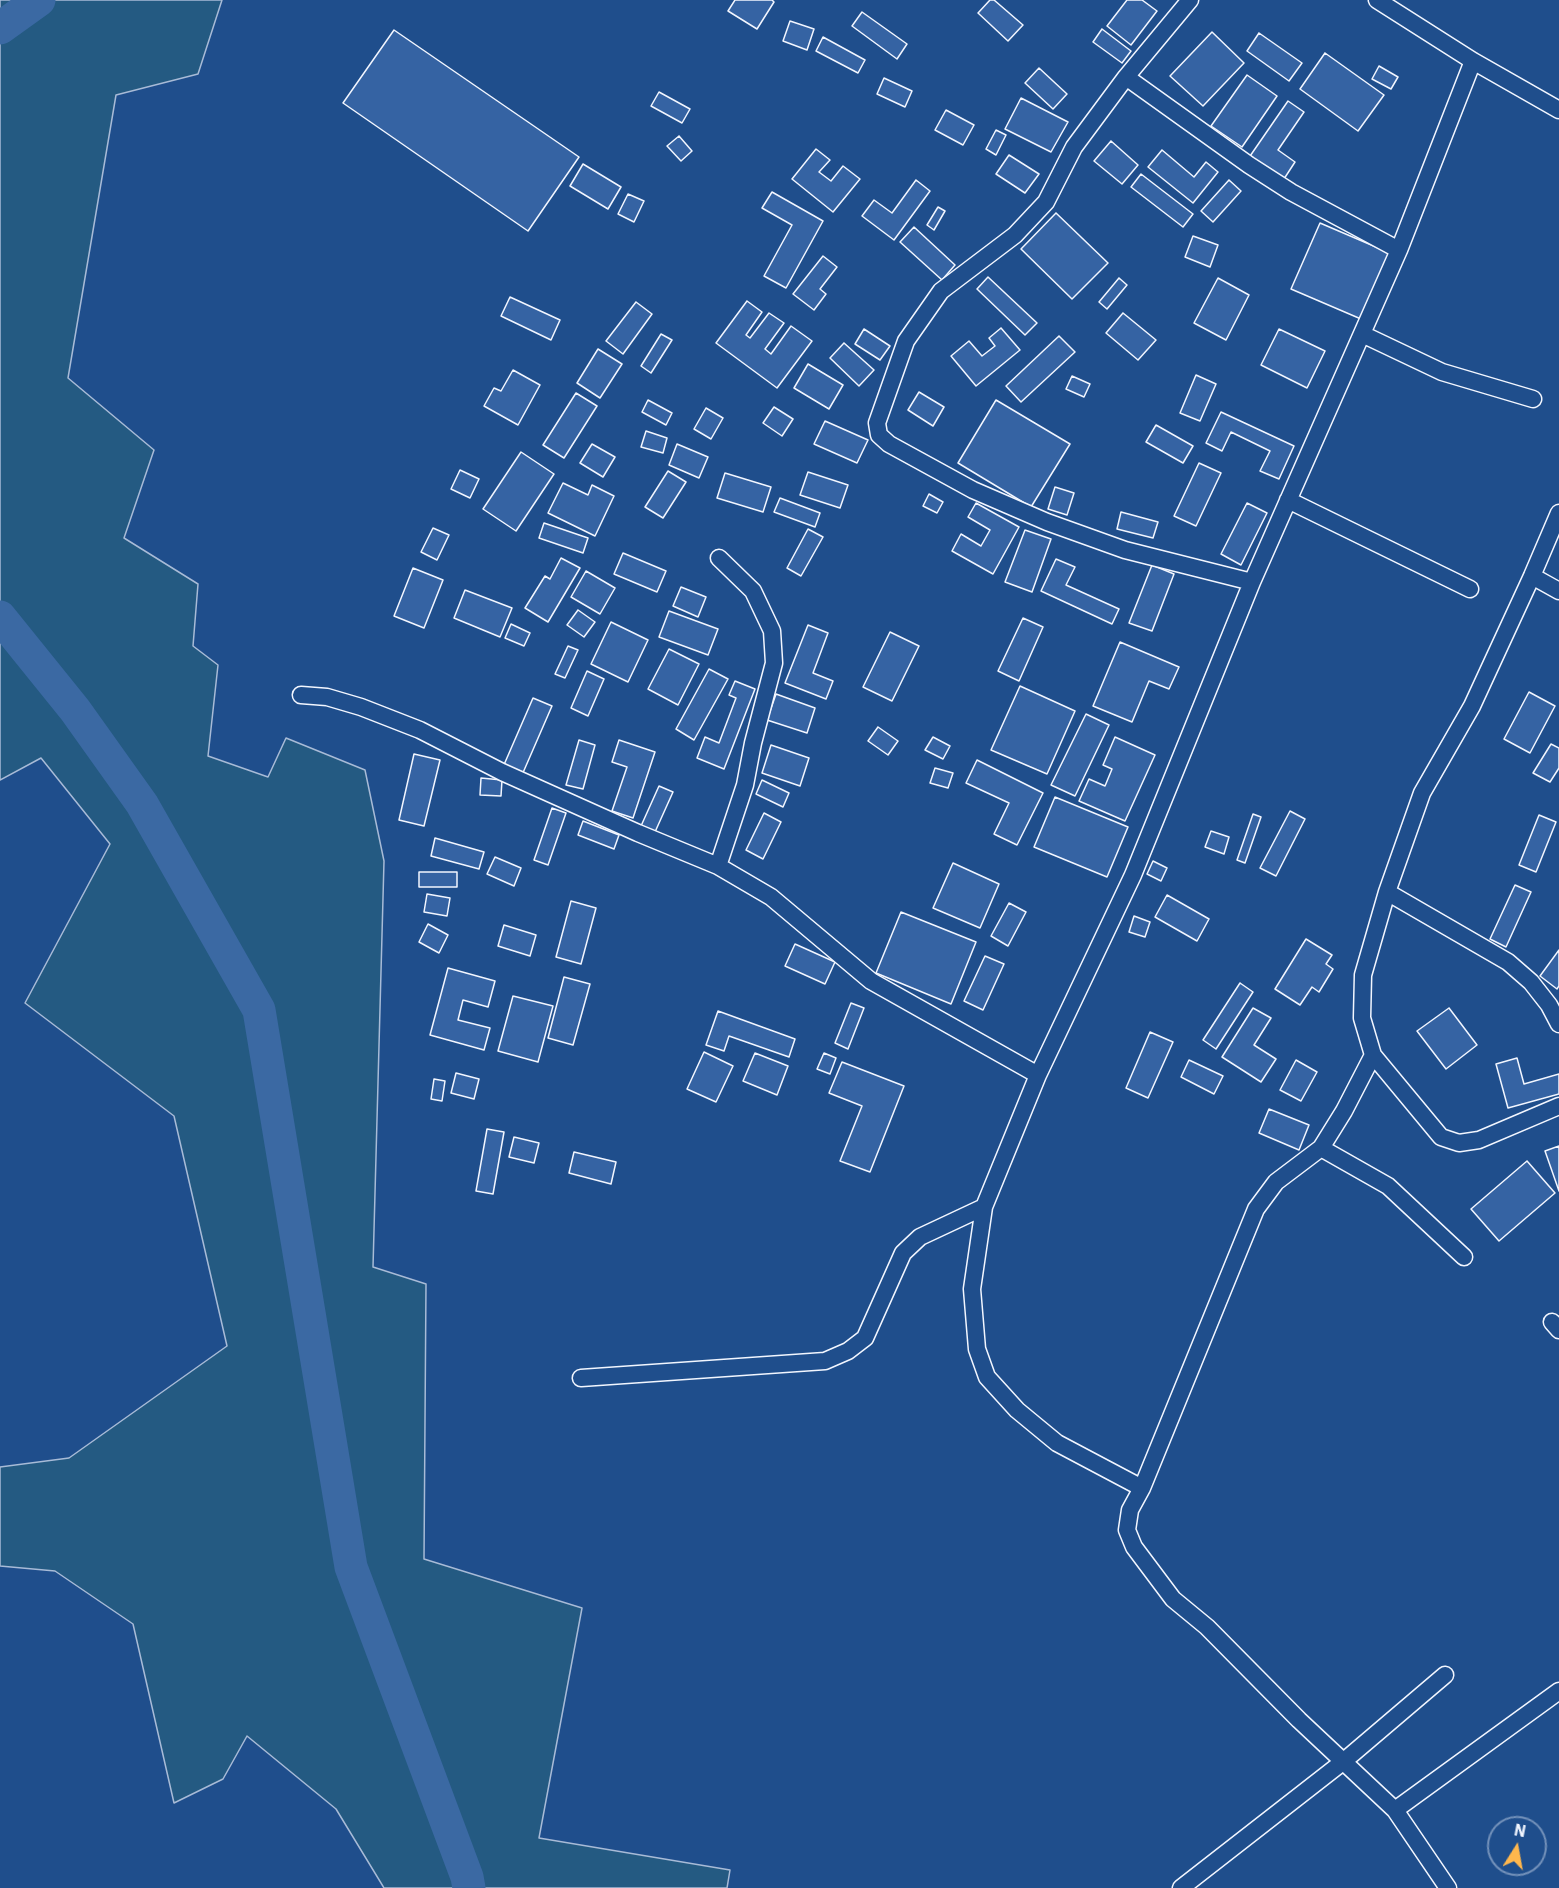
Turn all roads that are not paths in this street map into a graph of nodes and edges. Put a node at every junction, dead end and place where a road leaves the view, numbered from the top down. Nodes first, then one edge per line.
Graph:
1 (1190, 0) edge
2 (1377, 0) edge
3 (1473, 61) junction
4 (1126, 77) junction
5 (1559, 110) edge
6 (1399, 250) junction
7 (1362, 334) junction
8 (1533, 399) dead end
9 (1288, 500) junction
10 (1559, 513) edge
11 (719, 558) dead end
12 (1533, 576) junction
13 (1252, 582) junction
14 (1470, 589) dead end
15 (1559, 591) edge
16 (301, 695) dead end
17 (718, 866) junction
18 (1387, 892) junction
19 (1559, 1024) edge
20 (1372, 1055) junction
21 (1038, 1075) junction
22 (1559, 1106) edge
23 (1321, 1148) junction
24 (984, 1207) junction
25 (1464, 1257) dead end
26 (581, 1378) dead end
27 (1143, 1488) junction
28 (1445, 1676) dead end
29 (1558, 1694) edge
30 (1344, 1761) junction
31 (1395, 1810) junction
32 (1181, 1888) edge
33 (1448, 1888) edge

1 - 4 street
2 - 3 street
3 - 5 street
3 - 6 street
4 - 6 street
4 - 13 street
6 - 7 street
7 - 8 street
7 - 9 street
9 - 13 street
9 - 14 street
10 - 12 street
11 - 17 street
12 - 15 street
12 - 18 street
13 - 21 street
16 - 17 street
17 - 21 street
18 - 19 street
18 - 20 street
20 - 22 street
20 - 23 street
21 - 24 street
23 - 25 street
23 - 27 street
24 - 26 street
24 - 27 street
27 - 30 street
28 - 30 street
29 - 31 street
30 - 31 street
30 - 32 street
31 - 33 street

